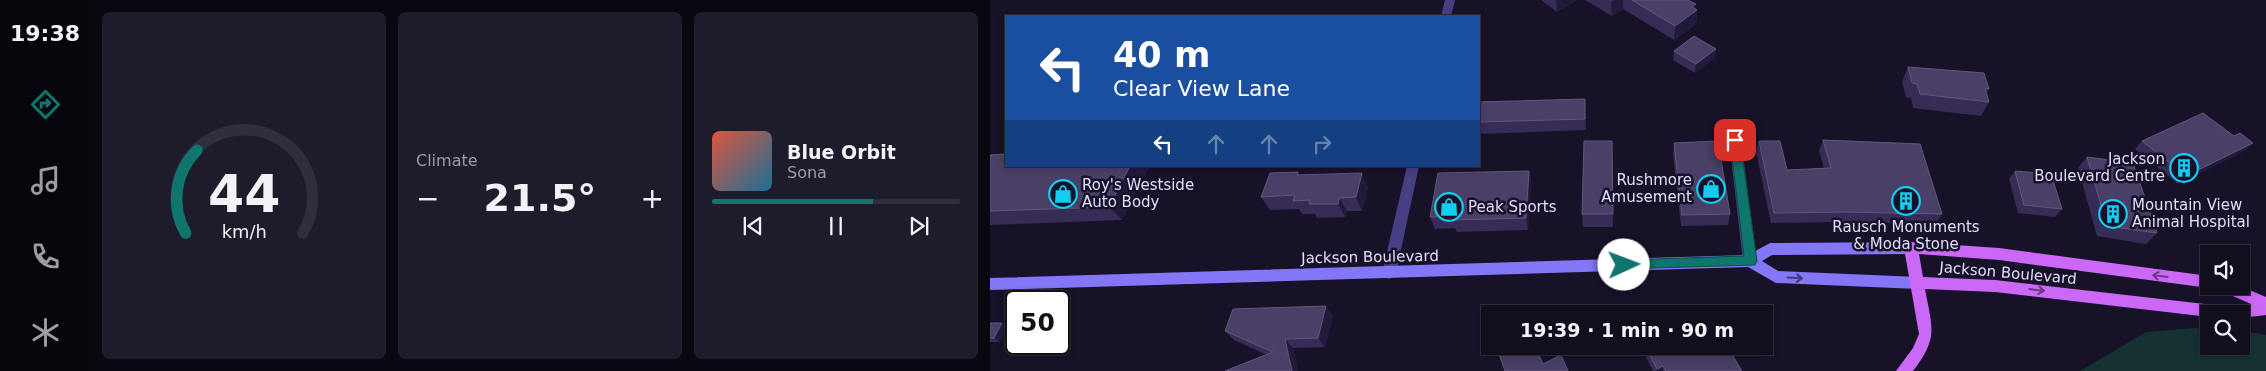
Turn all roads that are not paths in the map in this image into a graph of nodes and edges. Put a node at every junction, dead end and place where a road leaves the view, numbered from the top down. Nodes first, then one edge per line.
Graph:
1 (1450, 0) edge
2 (1446, 15) edge
3 (1735, 140) dead end
4 (1413, 167) edge
5 (1911, 248) junction
6 (1750, 261) junction
7 (1389, 273) junction
8 (2200, 281) edge
9 (1918, 283) junction
10 (990, 284) edge
11 (2245, 295) edge
12 (2266, 304) edge
13 (2266, 309) edge
14 (1904, 371) edge

1 - 2 street
3 - 6 street
4 - 7 street
5 - 6 main road, Jackson Boulevard
8 -> 5 main road, Jackson Boulevard
5 - 9 main road
6 - 7 main road, Jackson Boulevard
6 -> 9 main road, Jackson Boulevard
7 - 10 main road, Jackson Boulevard
9 -> 13 main road, Jackson Boulevard
9 - 14 main road
11 - 12 main road

